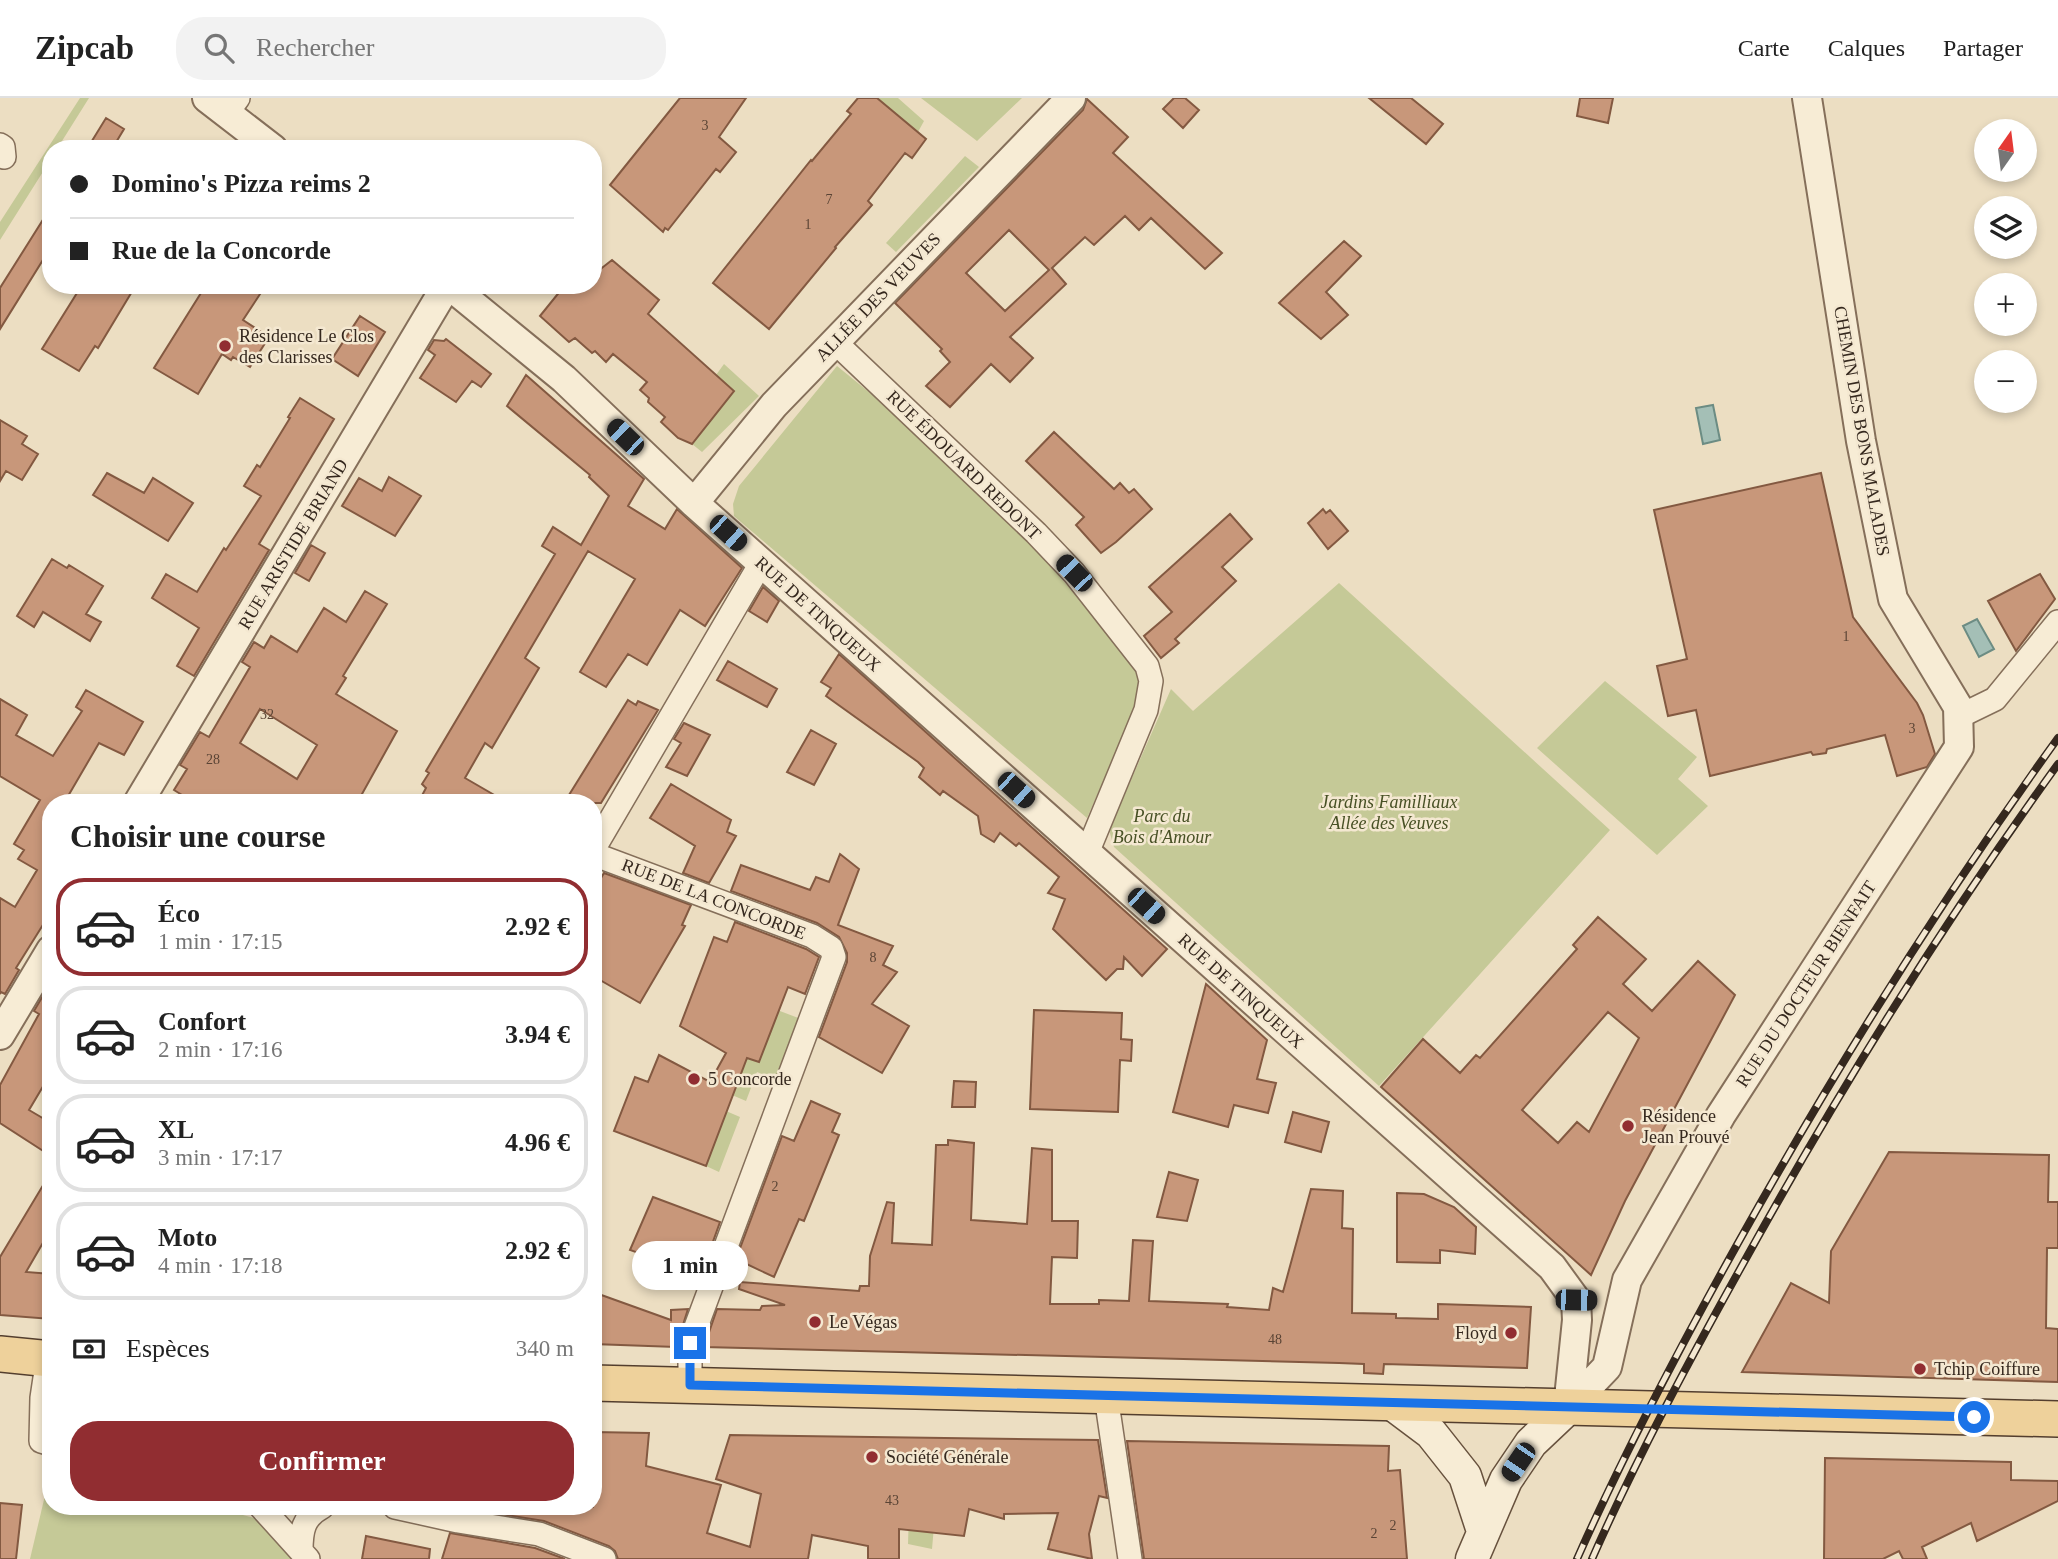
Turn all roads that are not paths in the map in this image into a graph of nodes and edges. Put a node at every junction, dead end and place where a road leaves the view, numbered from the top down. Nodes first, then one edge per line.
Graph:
1 (1071, 98) edge
2 (1807, 98) edge
3 (224, 103) edge
4 (263, 140) edge
5 (443, 294) edge
6 (459, 294) edge
7 (835, 342) junction
8 (688, 497) junction
9 (761, 563) junction
10 (2058, 622) edge
11 (1958, 717) junction
12 (1959, 747) joint
13 (143, 794) edge
14 (602, 837) edge
15 (1087, 853) junction
16 (602, 855) edge
17 (42, 965) edge
18 (0, 1035) edge
19 (1625, 1288) junction
20 (1576, 1300) junction
21 (0, 1354) edge
22 (42, 1358) edge
23 (602, 1382) edge
24 (690, 1385) junction
25 (1106, 1396) junction
26 (1391, 1403) junction
27 (1568, 1408) junction
28 (2058, 1419) edge
29 (268, 1515) edge
30 (310, 1515) edge
31 (431, 1515) edge
32 (1478, 1545) edge
33 (304, 1555) edge
34 (604, 1559) edge
35 (1130, 1559) edge

1 - 7 street, ALLÉE DES VEUVES
2 - 11 street, CHEMIN DES BONS MALADES
3 - 4 street
5 - 13 street, RUE ARISTIDE BRIAND
6 - 8 street, RUE DE TINQUEUX
7 - 8 street, ALLÉE DES VEUVES
7 - 15 street, RUE ÉDOUARD REDONT
8 - 9 street, RUE DE TINQUEUX
9 - 14 street, RUE DE LA CONCORDE
9 - 15 street, RUE DE TINQUEUX
10 - 11 street
11 - 12 street, CHEMIN DES BONS MALADES
12 - 19 street, RUE DU DOCTEUR BIENFAIT
15 - 20 street, RUE DE TINQUEUX
16 - 24 street, RUE DE LA CONCORDE
17 - 18 street
19 - 20 street
19 - 27 street, RUE DU DOCTEUR BIENFAIT
20 - 27 street
21 - 22 main road
23 - 24 main road
24 - 25 main road
25 - 26 main road
25 - 35 street
26 - 27 main road
26 - 32 main road
27 - 28 main road
27 - 32 main road
29 - 33 street
30 - 33 street
31 - 34 street

